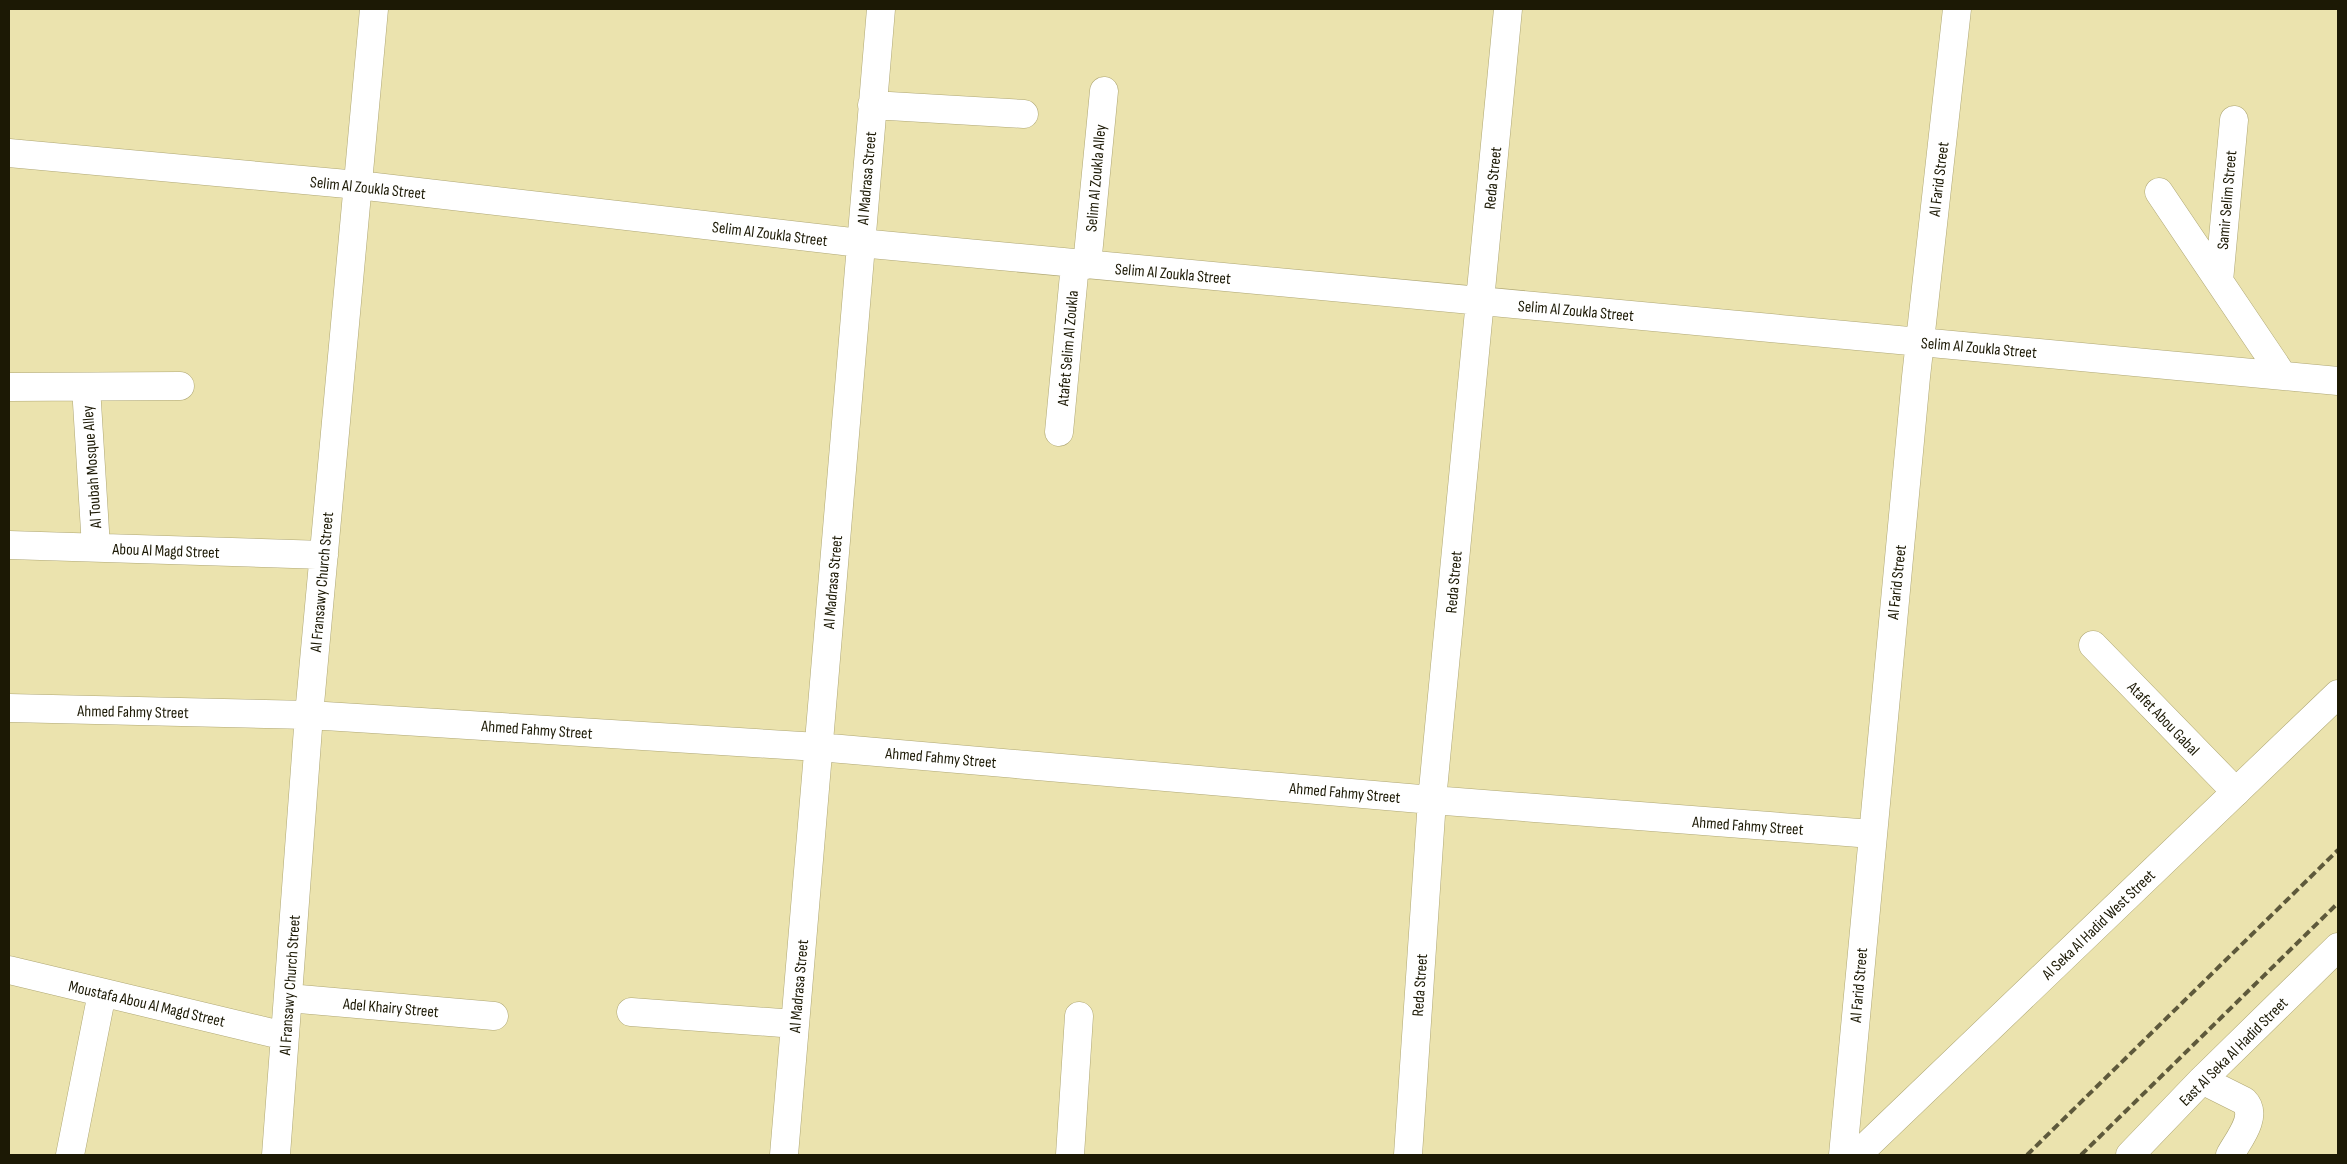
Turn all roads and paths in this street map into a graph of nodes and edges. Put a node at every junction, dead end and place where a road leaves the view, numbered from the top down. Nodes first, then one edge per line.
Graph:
1 (374, 9) edge
2 (880, 9) edge
3 (1508, 9) edge
4 (1958, 9) edge
5 (1104, 91) dead end
6 (872, 105) junction
7 (1024, 114) dead end
8 (2234, 120) dead end
9 (9, 153) edge
10 (358, 185) junction
11 (2159, 192) dead end
12 (860, 243) junction
13 (1081, 264) junction
14 (2219, 281) junction
15 (1480, 301) junction
16 (1920, 341) junction
17 (2283, 376) junction
18 (2338, 381) edge
19 (180, 386) dead end
20 (9, 387) edge
21 (86, 387) junction
22 (1059, 432) dead end
23 (9, 544) edge
24 (96, 548) junction
25 (324, 555) junction
26 (2093, 645) dead end
27 (2338, 694) edge
28 (9, 708) edge
29 (309, 715) junction
30 (818, 747) junction
31 (2236, 792) junction
32 (1432, 800) junction
33 (1872, 834) junction
34 (2338, 947) edge
35 (9, 970) edge
36 (102, 992) junction
37 (288, 998) junction
38 (631, 1012) dead end
39 (494, 1016) dead end
40 (1079, 1016) dead end
41 (795, 1024) junction
42 (285, 1036) junction
43 (2202, 1080) junction
44 (70, 1155) edge
45 (276, 1155) edge
46 (784, 1155) edge
47 (1070, 1155) edge
48 (1408, 1155) edge
49 (1843, 1155) edge
50 (1857, 1155) edge
51 (2130, 1155) edge
52 (2230, 1155) edge

1 - 10 street, Al Fransawy Church Street
2 - 6 street, Al Madrasa Street
3 - 15 street, Reda Street
4 - 16 street, Al Farid Street
5 - 13 street, Selim Al Zoukla Alley
6 - 7 street
6 - 12 street, Al Madrasa Street
8 - 14 street, Samir Selim Street
9 - 10 street, Selim Al Zoukla Street
10 - 12 street, Selim Al Zoukla Street
10 - 25 street, Al Fransawy Church Street
11 - 14 street, Samir Selim Street
12 - 13 street, Selim Al Zoukla Street
12 - 30 street, Al Madrasa Street
13 - 15 street, Selim Al Zoukla Street
13 - 22 street, Atafet Selim Al Zoukla
14 - 17 street, Samir Selim Street
15 - 16 street, Selim Al Zoukla Street
15 - 32 street, Reda Street
16 - 17 street, Selim Al Zoukla Street
16 - 33 street, Al Farid Street
17 - 18 street, Selim Al Zoukla Street
19 - 21 street, Al Toubah Mosque Alley
20 - 21 street, Al Toubah Mosque Alley
21 - 24 street, Al Toubah Mosque Alley
23 - 24 street, Abou Al Magd Street
24 - 25 street, Abou Al Magd Street
25 - 29 street, Al Fransawy Church Street
26 - 31 street, Atafet Abou Gabal
27 - 31 street, Al Seka Al Hadid West Street
28 - 29 street, Ahmed Fahmy Street
29 - 30 street, Ahmed Fahmy Street
29 - 37 street, Al Fransawy Church Street
30 - 32 street, Ahmed Fahmy Street
30 - 41 street, Al Madrasa Street
31 - 50 street, Al Seka Al Hadid West Street
32 - 33 street, Ahmed Fahmy Street
32 - 48 street, Reda Street
33 - 49 street, Al Farid Street
34 - 43 street, East Al Seka Al Hadid Street
35 - 36 street, Moustafa Abou Al Magd Street
36 - 42 street, Moustafa Abou Al Magd Street
36 - 44 street
37 - 39 street, Adel Khairy Street
37 - 42 street, Al Fransawy Church Street
38 - 41 street
40 - 47 street
41 - 46 street, Al Madrasa Street
42 - 45 street, Al Fransawy Church Street
43 - 51 street, East Al Seka Al Hadid Street
43 - 52 street

